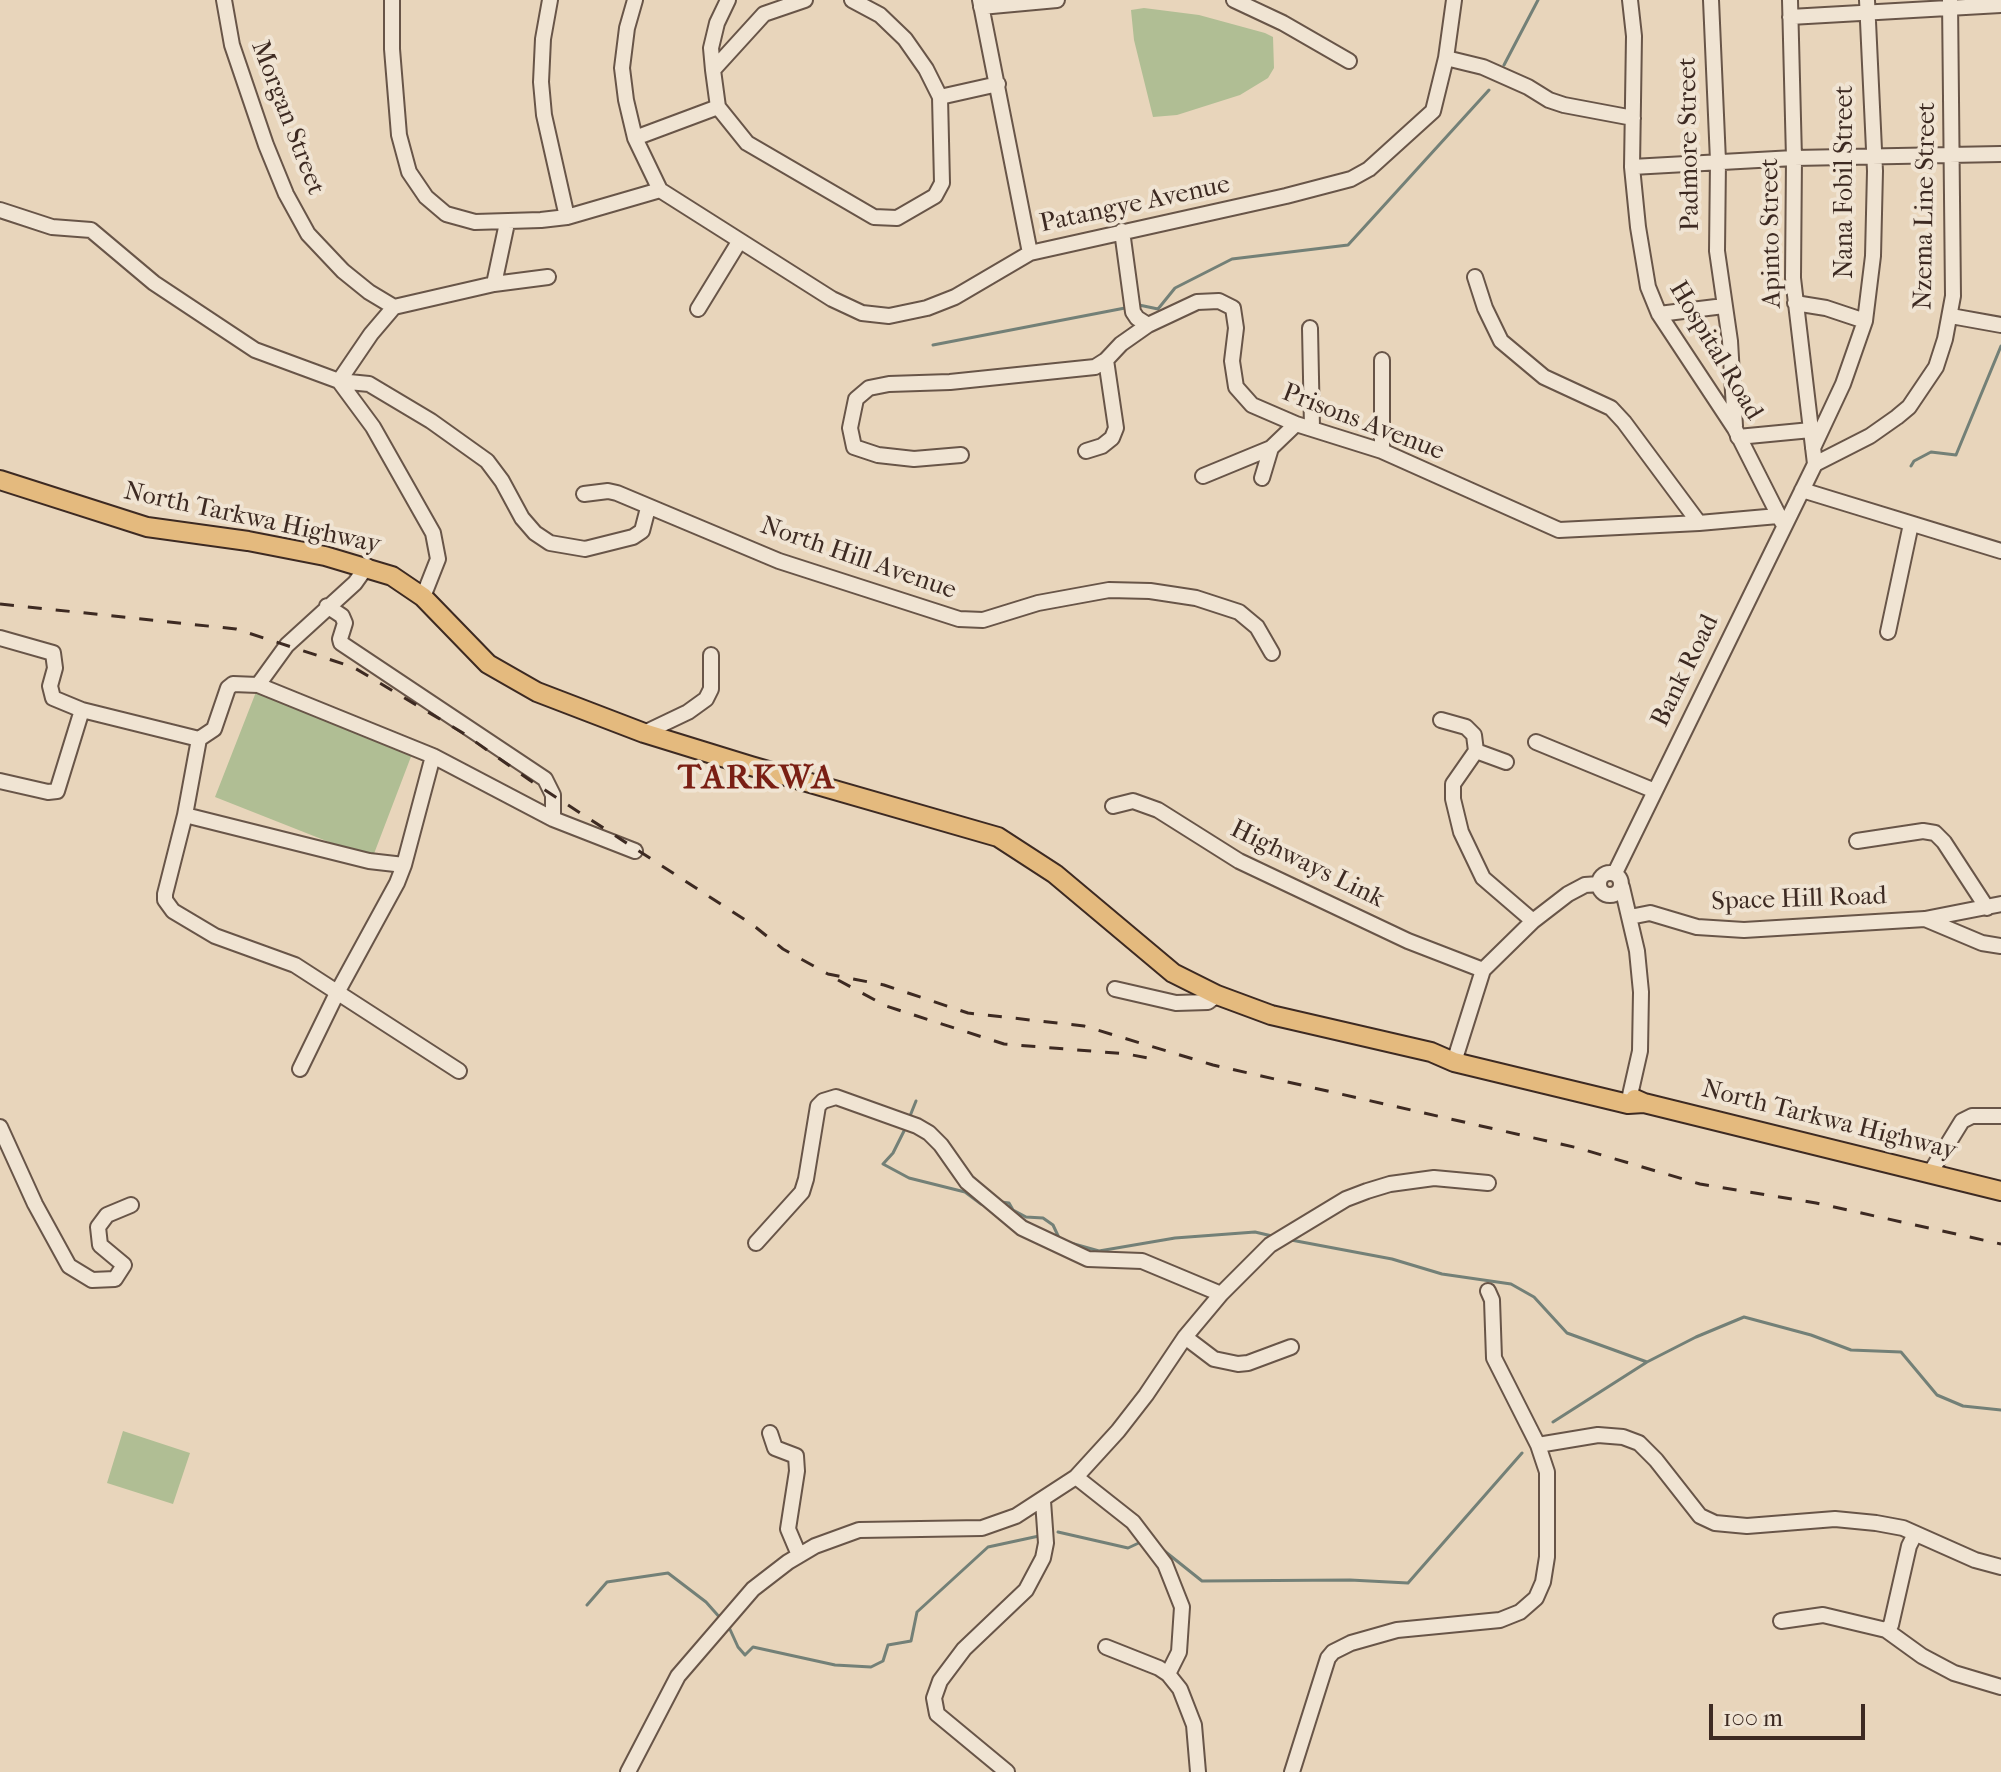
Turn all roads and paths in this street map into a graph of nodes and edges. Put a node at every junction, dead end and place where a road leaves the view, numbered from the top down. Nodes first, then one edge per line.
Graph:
1 (224, 0) edge
2 (392, 0) edge
3 (550, 0) edge
4 (635, 0) edge
5 (728, 0) edge
6 (805, 0) edge
7 (852, 0) edge
8 (1057, 0) edge
9 (1234, 0) edge
10 (1454, 0) edge
11 (1630, 0) edge
12 (1711, 0) edge
13 (1790, 0) edge
14 (981, 4) edge
15 (1950, 5) edge
16 (2001, 5) edge
17 (1867, 6) edge
18 (1790, 17) junction
19 (1446, 58) junction
20 (1349, 61) dead end
21 (713, 70) junction
22 (998, 84) junction
23 (940, 97) junction
24 (718, 107) junction
25 (1633, 118) junction
26 (635, 138) junction
27 (2001, 154) edge
28 (1952, 155) junction
29 (1874, 157) junction
30 (1794, 158) junction
31 (1718, 161) junction
32 (1632, 167) junction
33 (660, 190) junction
34 (0, 210) edge
35 (567, 217) junction
36 (507, 223) junction
37 (1122, 231) junction
38 (739, 242) junction
39 (1030, 253) junction
40 (548, 277) dead end
41 (1475, 277) dead end
42 (494, 284) junction
43 (1795, 303) junction
44 (1724, 306) junction
45 (394, 307) junction
46 (698, 309) dead end
47 (1659, 314) junction
48 (1951, 316) junction
49 (1865, 321) junction
50 (1148, 325) junction
51 (2001, 325) edge
52 (1310, 328) dead end
53 (1106, 360) junction
54 (1382, 360) dead end
55 (339, 381) junction
56 (1296, 424) junction
57 (1312, 427) junction
58 (1811, 430) junction
59 (1736, 433) junction
60 (1271, 448) junction
61 (1086, 451) dead end
62 (1382, 451) junction
63 (961, 455) dead end
64 (1814, 456) junction
65 (1203, 476) dead end
66 (1262, 478) dead end
67 (0, 480) edge
68 (1802, 490) junction
69 (584, 494) dead end
70 (648, 508) junction
71 (1781, 521) junction
72 (1699, 523) junction
73 (1911, 524) junction
74 (2001, 551) edge
75 (367, 566) junction
76 (423, 597) junction
77 (327, 606) junction
78 (1888, 632) dead end
79 (0, 638) edge
80 (1272, 653) dead end
81 (711, 655) dead end
82 (258, 685) junction
83 (82, 710) junction
84 (1441, 720) dead end
85 (644, 733) junction
86 (199, 739) junction
87 (1536, 742) dead end
88 (1476, 751) junction
89 (433, 756) junction
90 (1506, 762) dead end
91 (0, 781) edge
92 (1655, 791) junction
93 (1113, 806) dead end
94 (185, 815) junction
95 (553, 819) junction
96 (1857, 841) dead end
97 (635, 851) dead end
98 (404, 865) junction
99 (1618, 880) junction
100 (1994, 906) edge
101 (1630, 917) junction
102 (1925, 919) junction
103 (1533, 921) junction
104 (2001, 946) edge
105 (1483, 970) junction
106 (1115, 989) dead end
107 (338, 991) junction
108 (1217, 995) junction
109 (1456, 1057) junction
110 (300, 1069) dead end
111 (459, 1071) dead end
112 (1634, 1101) junction
113 (2001, 1116) edge
114 (0, 1127) edge
115 (1930, 1173) junction
116 (1488, 1183) dead end
117 (2001, 1191) edge
118 (131, 1205) dead end
119 (756, 1243) dead end
120 (1488, 1291) dead end
121 (1221, 1294) junction
122 (1185, 1337) junction
123 (1291, 1347) dead end
124 (770, 1433) dead end
125 (1538, 1445) junction
126 (1076, 1477) junction
127 (1043, 1501) junction
128 (1915, 1534) junction
129 (799, 1555) junction
130 (2001, 1567) edge
131 (1781, 1621) dead end
132 (1886, 1630) junction
133 (1106, 1647) dead end
134 (1168, 1674) junction
135 (2001, 1687) edge
136 (628, 1772) edge
137 (1007, 1772) edge
138 (1198, 1772) edge
139 (1292, 1772) edge

1 - 45 street, Morgan Street
2 - 36 street
3 - 35 street
4 - 26 street
5 - 21 street
6 - 21 street
7 - 23 street
8 - 14 street
9 - 20 street
10 - 19 street, Patangye Avenue
11 - 25 street, Hospital Road
12 - 31 street, Padmore Street
13 - 18 street, Apinto Street
14 - 22 street
15 - 16 street
15 - 17 street
15 - 28 street, Nzema Line Street
17 - 18 street
17 - 29 street, Nana Fobil Street
18 - 30 street, Apinto Street
19 - 25 street
19 - 37 street, Patangye Avenue
21 - 24 street
22 - 23 street
22 - 39 street
23 - 24 street
24 - 26 street
25 - 32 street, Hospital Road
26 - 33 street
27 - 28 street
28 - 29 street
28 - 48 street, Nzema Line Street
29 - 30 street
29 - 49 street, Nana Fobil Street
30 - 31 street
30 - 43 street, Apinto Street
31 - 32 street
31 - 44 street, Padmore Street
32 - 47 street, Hospital Road
33 - 35 street
33 - 38 street, Patangye Avenue
34 - 55 street
35 - 36 street
36 - 42 street
37 - 39 street, Patangye Avenue
37 - 50 street
38 - 39 street, Patangye Avenue
38 - 46 street
40 - 42 street
41 - 72 street
42 - 45 street
43 - 49 street
43 - 58 street, Apinto Street
44 - 47 street
44 - 59 street, Padmore Street
45 - 55 street
47 - 59 street, Hospital Road
48 - 51 street
48 - 64 street, Nzema Line Street
49 - 64 street, Nana Fobil Street
50 - 53 street, Prisons Avenue
50 - 56 street, Prisons Avenue
52 - 57 street
53 - 61 street
53 - 63 street, Prisons Avenue
54 - 62 street
55 - 70 street
55 - 76 street
56 - 57 street, Prisons Avenue
56 - 60 street
57 - 62 street, Prisons Avenue
58 - 59 street
58 - 64 street, Apinto Street
59 - 71 street, Hospital Road
60 - 65 street
60 - 66 street
62 - 72 street, Prisons Avenue
64 - 68 street
67 - 75 main road, North Tarkwa Highway
68 - 71 street, Bank Road
68 - 73 street
69 - 70 street, North Hill Avenue
70 - 80 street, North Hill Avenue
71 - 72 street, Prisons Avenue
71 - 92 street, Bank Road
73 - 74 street
73 - 78 street
75 - 76 main road, North Tarkwa Highway
75 - 77 street
76 - 85 main road, North Tarkwa Highway
77 - 82 street
77 - 95 street
79 - 83 street
81 - 85 street
82 - 86 street
82 - 89 street
83 - 86 street
83 - 91 street
84 - 88 street
85 - 108 main road, North Tarkwa Highway
86 - 94 street
87 - 92 street
88 - 90 street
88 - 103 street
89 - 95 street
89 - 98 street
92 - 99 street, Bank Road
93 - 105 street, Highways Link
94 - 98 street
94 - 107 street
95 - 97 street
96 - 100 street
98 - 107 street
99 - 101 street
99 - 103 street
100 - 102 street, Space Hill Road
101 - 102 street, Space Hill Road
101 - 112 street
102 - 104 street
103 - 105 street
105 - 109 street
106 - 108 street
107 - 110 street
107 - 111 street
108 - 109 main road, North Tarkwa Highway
109 - 112 main road, North Tarkwa Highway
112 - 115 main road, North Tarkwa Highway
113 - 115 street
114 - 118 street
115 - 117 main road, North Tarkwa Highway
116 - 121 street
119 - 121 street
120 - 125 street
121 - 122 street
122 - 123 street
122 - 126 street
124 - 129 street
125 - 128 street
125 - 139 street
126 - 127 street
126 - 134 street
127 - 129 street
127 - 137 street
128 - 130 street
128 - 132 street
129 - 136 street
131 - 132 street
132 - 135 street
133 - 134 street
134 - 138 street

